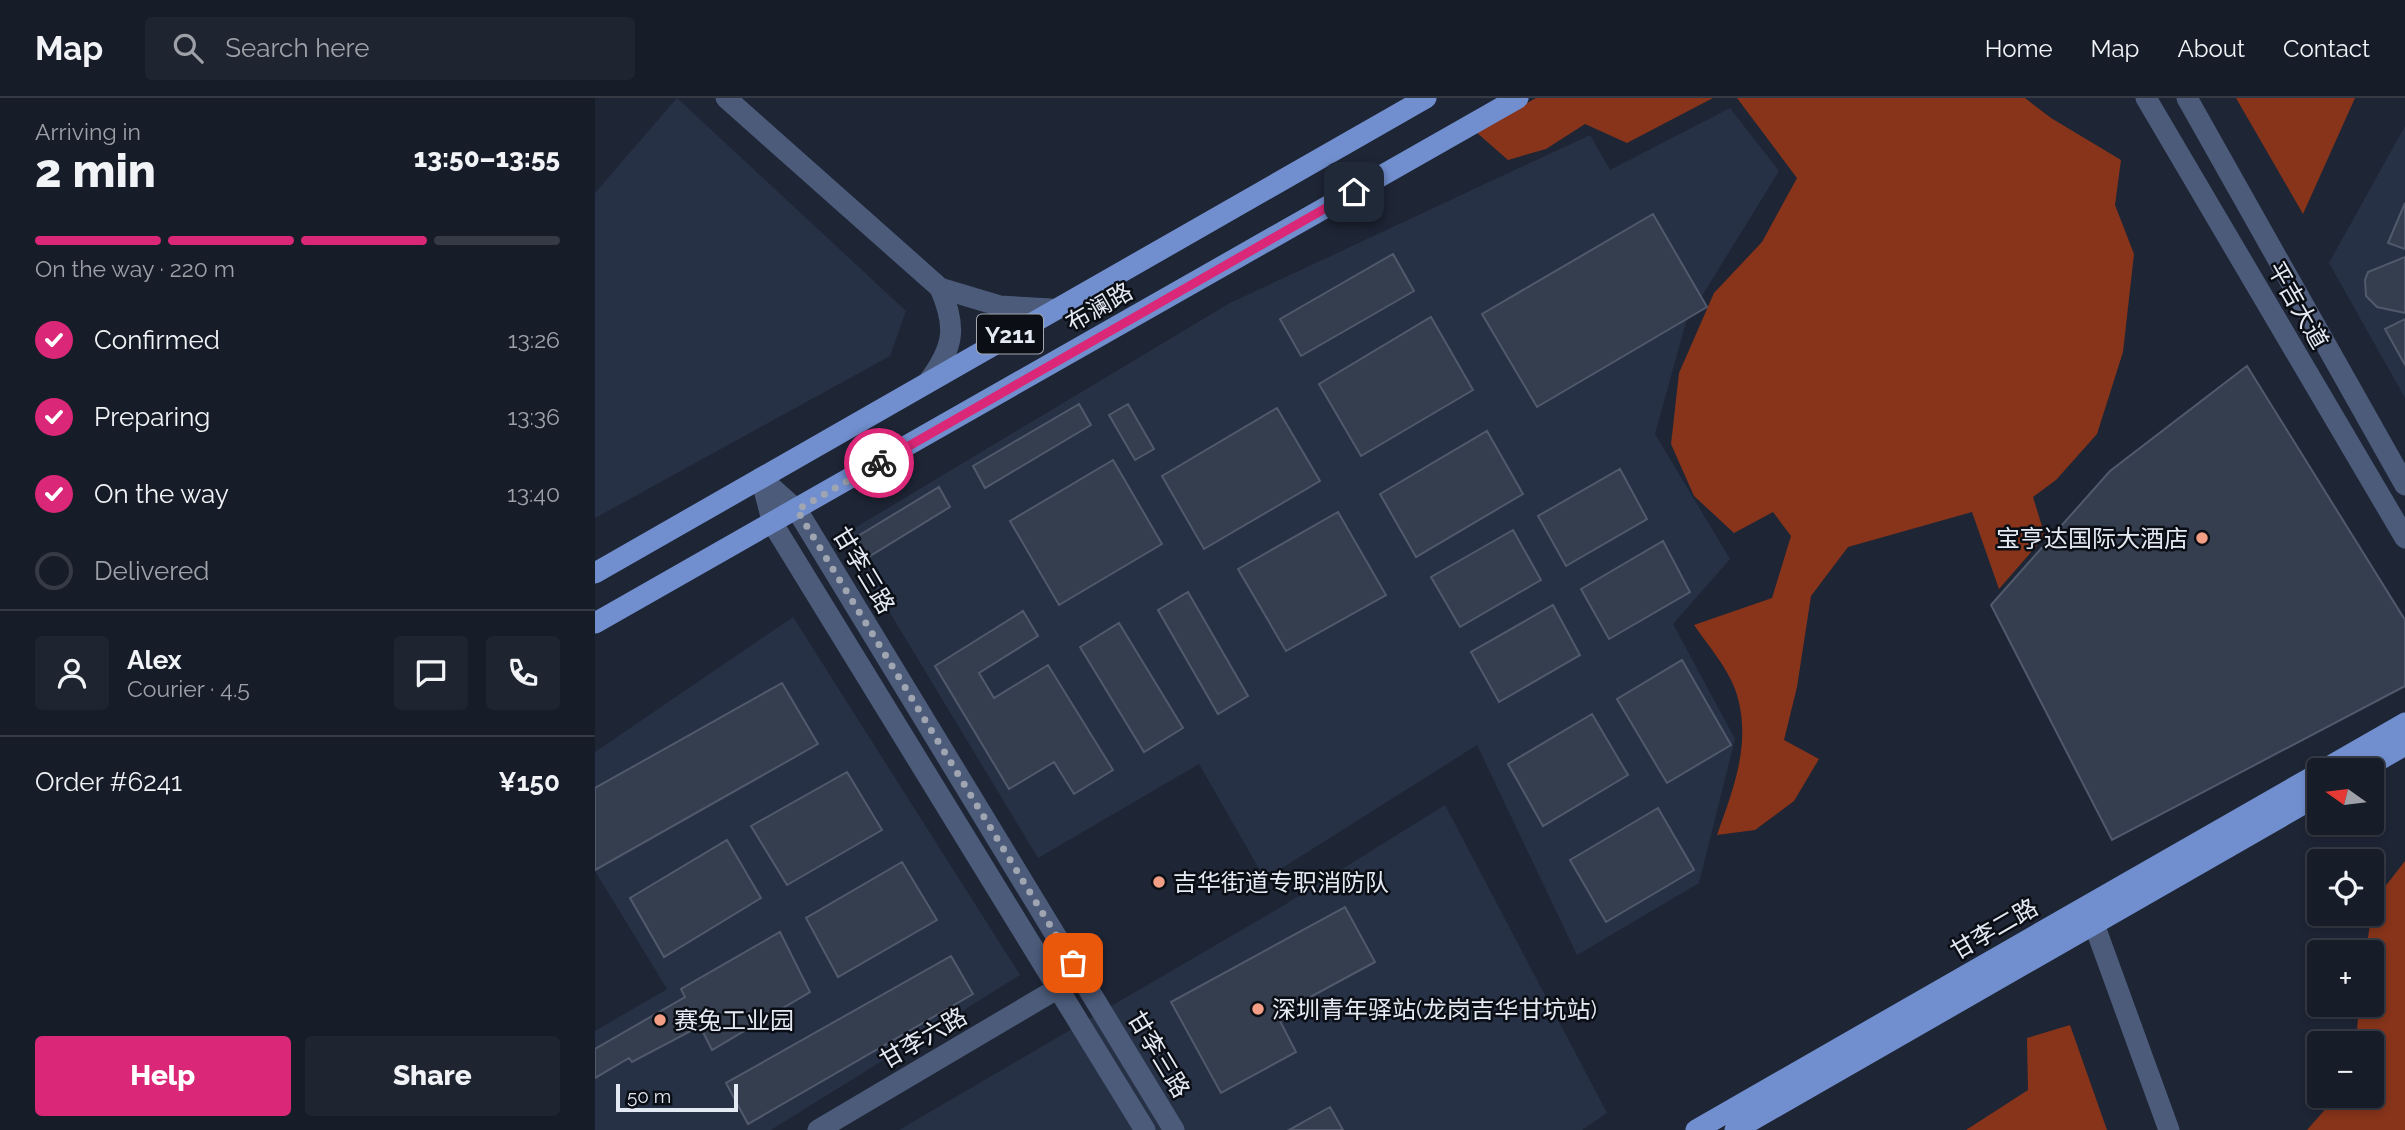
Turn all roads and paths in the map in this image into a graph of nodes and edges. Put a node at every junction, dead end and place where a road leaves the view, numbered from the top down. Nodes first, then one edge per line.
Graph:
1 (726, 98) edge
2 (1426, 98) edge
3 (1518, 98) edge
4 (2146, 98) edge
5 (2187, 98) edge
6 (940, 288) junction
7 (1051, 309) junction
8 (929, 381) junction
9 (761, 478) junction
10 (2405, 485) edge
11 (797, 510) junction
12 (773, 524) junction
13 (2405, 538) edge
14 (595, 573) edge
15 (595, 623) edge
16 (2405, 723) edge
17 (2405, 745) edge
18 (2344, 758) edge
19 (2383, 758) edge
20 (2307, 780) edge
21 (2307, 802) edge
22 (2094, 924) junction
23 (1055, 990) dead end
24 (818, 1130) edge
25 (1145, 1130) edge
26 (1174, 1130) edge
27 (1696, 1130) edge
28 (1735, 1130) edge
29 (2169, 1130) edge

1 - 6 street
2 - 7 main road, 布澜路 / Y211
3 - 11 main road, 布澜路 / Y211
4 - 13 street, 平吉大道
5 - 10 street, 平吉大道
6 - 7 street
6 - 8 street
7 - 8 main road, 布澜路 / Y211
8 - 9 main road, 布澜路 / Y211
9 - 11 street, 甘李三路
9 - 12 street, 甘李三路
9 - 14 main road, 布澜路 / Y211
11 - 12 main road, 布澜路 / Y211
11 - 26 street, 甘李三路
12 - 15 main road, 布澜路 / Y211
12 - 25 street, 甘李三路
16 - 18 main road
17 - 19 main road
20 - 27 main road, 甘李二路
21 - 22 main road, 甘李二路
22 - 28 main road, 甘李二路
22 - 29 street
23 - 24 street, 甘李六路

